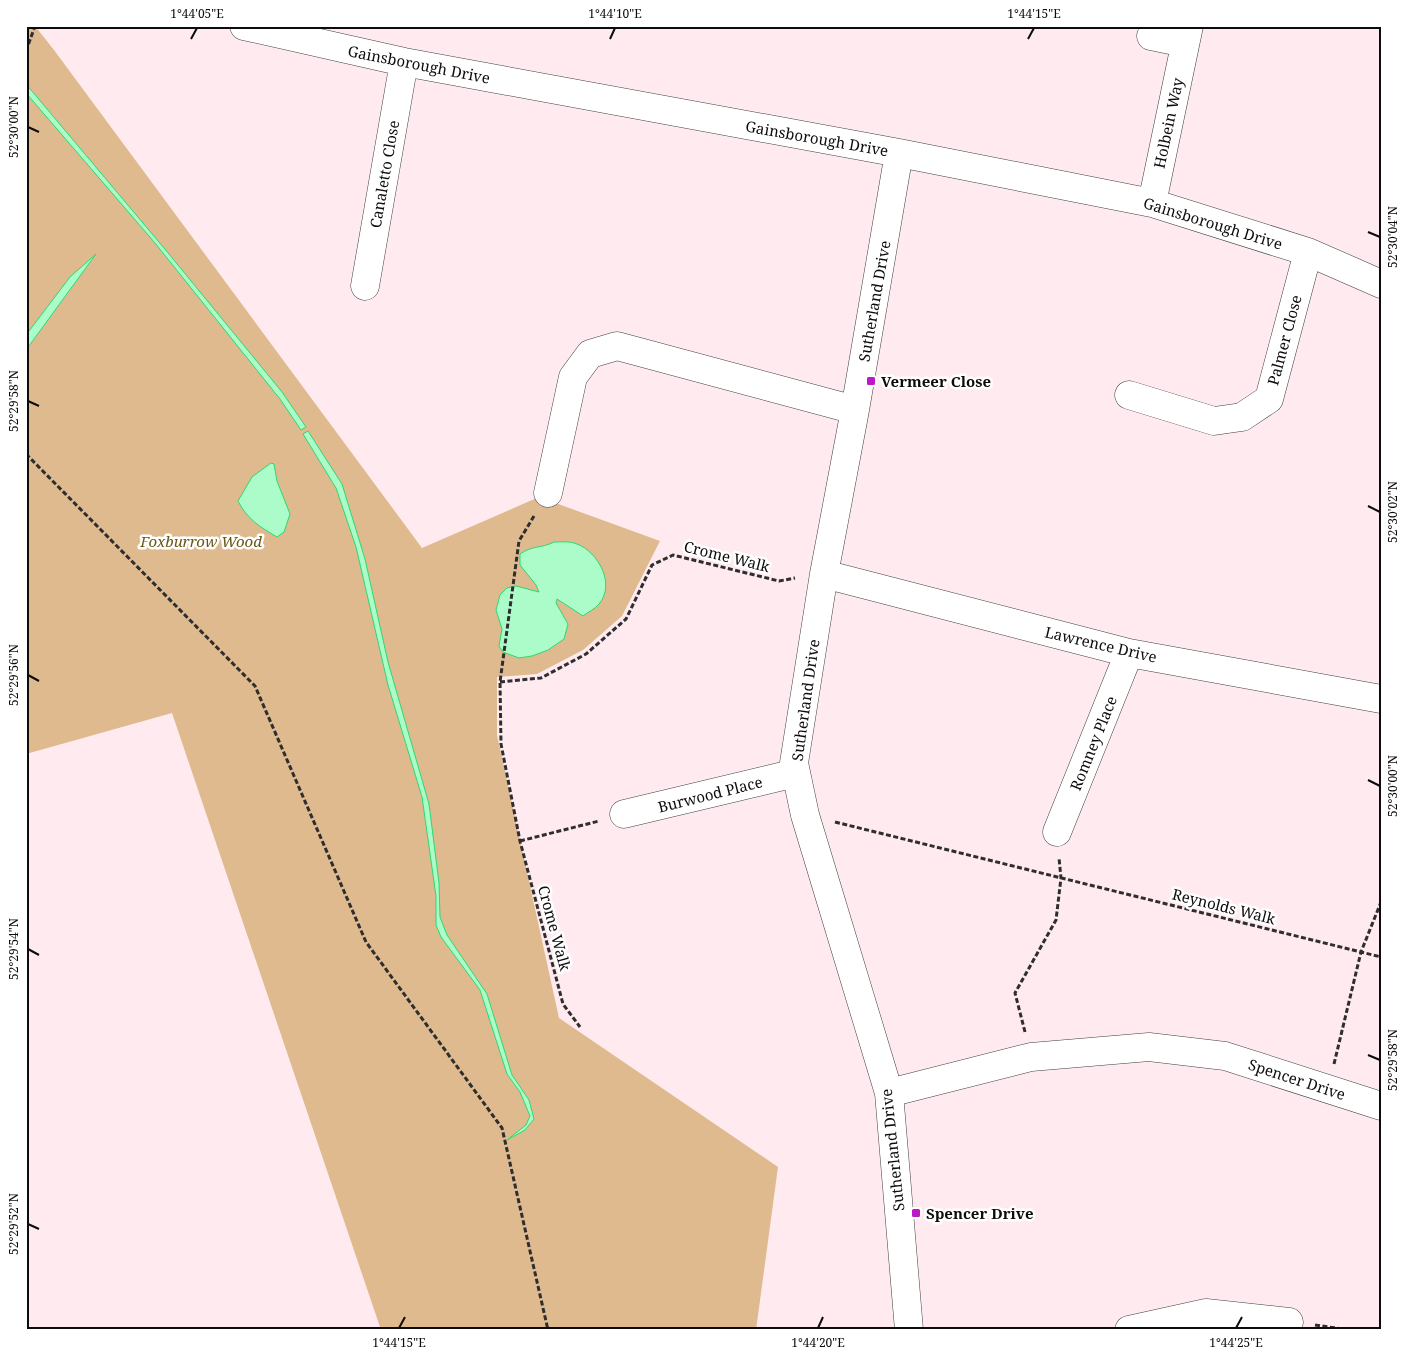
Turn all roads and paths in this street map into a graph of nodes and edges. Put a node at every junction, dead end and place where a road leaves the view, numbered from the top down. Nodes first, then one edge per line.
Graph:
1 (35, 26) edge
2 (257, 28) edge
3 (1187, 35) edge
4 (1152, 36) dead end
5 (26, 50) edge
6 (404, 62) junction
7 (899, 152) junction
8 (1152, 203) junction
9 (1308, 252) junction
10 (1381, 284) edge
11 (365, 286) dead end
12 (1128, 395) dead end
13 (855, 410) junction
14 (26, 454) edge
15 (548, 493) joint
16 (824, 574) junction
17 (1130, 653) junction
18 (500, 682) junction
19 (1381, 699) edge
20 (796, 773) junction
21 (624, 814) joint
22 (805, 815) junction
23 (1058, 832) joint
24 (520, 841) junction
25 (1061, 878) junction
26 (1381, 902) edge
27 (1361, 952) junction
28 (1381, 957) edge
29 (580, 1027) dead end
30 (1031, 1057) junction
31 (1328, 1089) junction
32 (889, 1093) junction
33 (1381, 1106) edge
34 (1289, 1322) joint
35 (548, 1330) edge
36 (909, 1330) edge
37 (1129, 1330) edge
38 (1350, 1330) edge

1 - 5 path
2 - 6 street, Gainsborough Drive
3 - 4 street, Holbein Way
3 - 8 street, Holbein Way
6 - 7 street, Gainsborough Drive
6 - 11 street, Canaletto Close
7 - 8 street, Gainsborough Drive
7 - 13 street, Sutherland Drive
8 - 9 street, Gainsborough Drive
9 - 10 street, Gainsborough Drive
9 - 12 street, Palmer Close
13 - 15 street
13 - 16 street, Sutherland Drive
14 - 35 path
15 - 18 path, Crome Walk
16 - 17 street, Lawrence Drive
16 - 18 path, Crome Walk
16 - 20 street, Sutherland Drive
17 - 19 street, Lawrence Drive
17 - 23 street, Romney Place
18 - 24 path, Crome Walk
20 - 21 street, Burwood Place
20 - 22 street, Sutherland Drive
21 - 24 path
22 - 25 path, Reynolds Walk
22 - 32 street, Sutherland Drive
23 - 25 path
24 - 29 path, Crome Walk
25 - 27 path, Reynolds Walk
25 - 30 path
26 - 27 path
27 - 28 path, Reynolds Walk
27 - 31 path
30 - 31 street, Spencer Drive
30 - 32 street, Spencer Drive
31 - 33 street, Spencer Drive
32 - 36 street, Sutherland Drive
34 - 37 street
34 - 38 path

